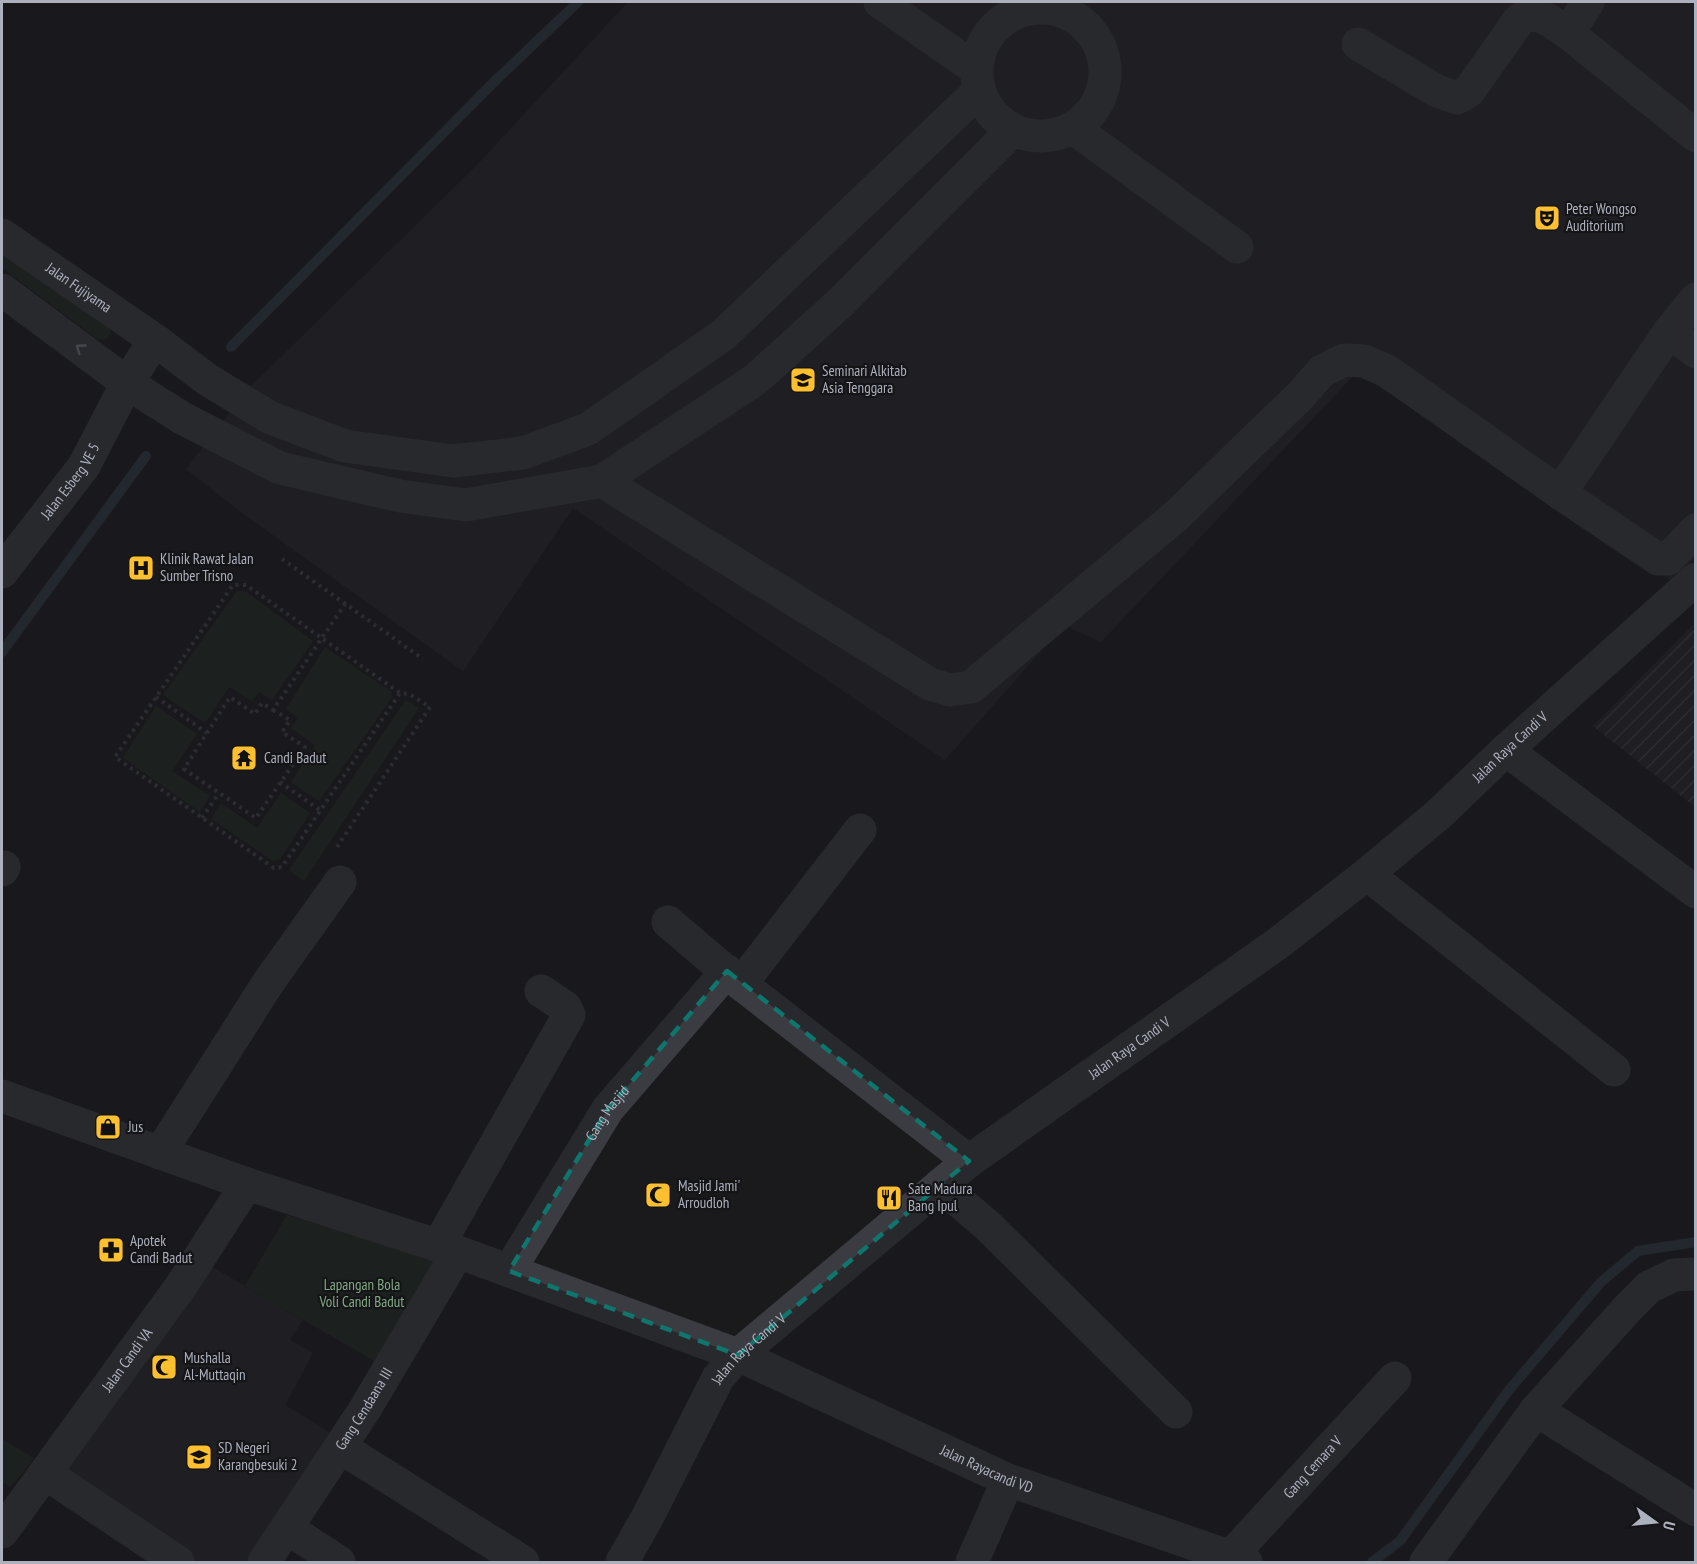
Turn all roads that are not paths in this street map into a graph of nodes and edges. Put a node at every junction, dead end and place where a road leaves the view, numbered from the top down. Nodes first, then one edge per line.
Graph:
1 (880, 2) edge
2 (1588, 2) edge
3 (1568, 33) junction
4 (1358, 44) dead end
5 (977, 80) junction
6 (1073, 128) junction
7 (1013, 130) junction
8 (1695, 136) edge
9 (2, 235) edge
10 (1237, 247) dead end
11 (2, 290) edge
12 (1695, 298) edge
13 (1669, 332) junction
14 (155, 339) junction
15 (1695, 352) edge
16 (127, 383) junction
17 (602, 481) junction
18 (1560, 493) junction
19 (1695, 530) edge
20 (2, 572) edge
21 (1695, 579) edge
22 (1506, 750) junction
23 (860, 830) dead end
24 (337, 867) road end
25 (1367, 874) junction
26 (1695, 892) edge
27 (668, 922) dead end
28 (734, 978) junction
29 (541, 991) dead end
30 (1614, 1070) dead end
31 (2, 1095) edge
32 (160, 1153) junction
33 (969, 1161) junction
34 (247, 1184) junction
35 (940, 1185) junction
36 (448, 1249) junction
37 (509, 1270) junction
38 (1688, 1279) edge
39 (738, 1355) junction
40 (1395, 1378) dead end
41 (1536, 1410) junction
42 (1176, 1412) dead end
43 (340, 1447) junction
44 (45, 1473) junction
45 (1008, 1480) junction
46 (1695, 1510) edge
47 (286, 1528) junction
48 (2, 1532) edge
49 (1238, 1560) edge
50 (178, 1563) edge
51 (264, 1563) edge
52 (339, 1563) edge
53 (523, 1563) edge
54 (622, 1563) edge
55 (972, 1563) edge
56 (1426, 1563) edge

1 - 5 street
2 - 3 street
3 - 4 street
3 - 8 street
5 - 6 street
5 - 7 street
5 - 14 street, Jalan Fujiyama
6 - 7 street
6 - 10 street
7 - 17 street
9 - 14 street, Jalan Fujiyama
16 -> 11 street
12 - 13 street
13 - 15 street
13 - 18 street
14 - 16 street, Jalan Esberg VE 5
16 - 17 street
16 - 20 street, Jalan Esberg VE 5
17 - 18 street
18 - 19 street
21 - 22 street, Jalan Raya Candi V
22 - 25 street, Jalan Raya Candi V
22 - 26 street
23 - 28 street, Gang Masjid
24 - 32 street
25 - 30 street
25 - 33 street, Jalan Raya Candi V
27 - 28 street
28 - 33 street
28 - 37 street, Gang Masjid
29 - 36 street, Gang Cendaana III
31 - 32 street, Jalan Rayacandi VD
32 - 34 street, Jalan Rayacandi VD
33 - 35 street, Jalan Raya Candi V
34 - 36 street, Jalan Rayacandi VD
34 - 44 street, Jalan Candi VA
35 - 39 street, Jalan Raya Candi V
35 - 42 street
36 - 37 street, Jalan Rayacandi VD
36 - 43 street, Gang Cendaana III
37 - 39 street, Jalan Rayacandi VD
38 - 41 street
39 - 45 street, Jalan Rayacandi VD
39 - 54 street, Jalan Raya Candi V
40 - 49 street, Gang Cemara V
41 - 46 street
41 - 56 street
43 - 47 street, Gang Cendaana III
43 - 53 street
44 - 48 street, Jalan Candi VA
44 - 50 street
45 - 49 street, Jalan Rayacandi VD
45 - 55 street
47 - 51 street, Gang Cendaana III
47 - 52 street

